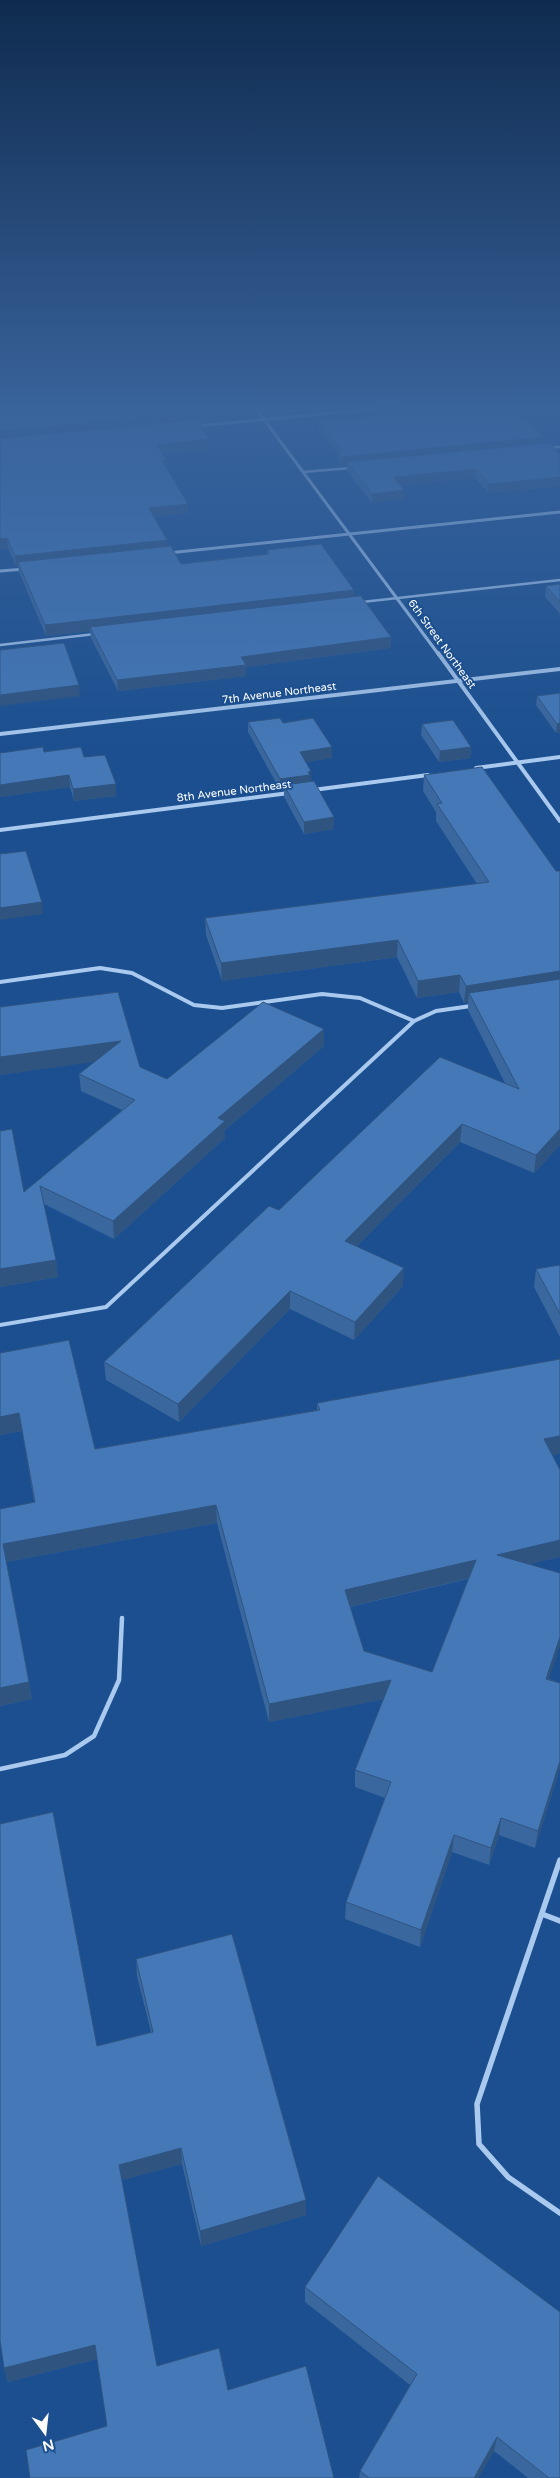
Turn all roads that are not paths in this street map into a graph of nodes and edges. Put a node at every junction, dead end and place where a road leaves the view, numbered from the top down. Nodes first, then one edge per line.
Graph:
1 (341, 522) edge
2 (468, 522) edge
3 (350, 534) junction
4 (165, 554) edge
5 (29, 568) edge
6 (0, 571) edge
7 (560, 580) edge
8 (398, 598) junction
9 (359, 603) edge
10 (97, 634) edge
11 (0, 645) edge
12 (560, 669) edge
13 (460, 682) junction
14 (0, 734) edge
15 (560, 757) edge
16 (518, 763) junction
17 (469, 769) edge
18 (430, 774) edge
19 (303, 791) edge
20 (293, 792) edge
21 (560, 821) edge
22 (0, 830) edge
23 (0, 982) edge
24 (474, 1005) edge
25 (414, 1021) junction
26 (0, 1325) edge
27 (122, 1618) dead end
28 (0, 1769) edge
29 (560, 1860) edge
30 (542, 1914) junction
31 (560, 1921) edge
32 (560, 2213) edge

1 - 3 street, 6th Street Northeast
2 - 3 street
3 - 4 street
3 - 8 street, 6th Street Northeast
5 - 6 street
7 - 8 lane
8 - 9 lane
8 - 13 street, 6th Street Northeast
10 - 11 lane
12 - 13 street, 7th Avenue Northeast
13 - 14 street, 7th Avenue Northeast
13 - 16 street, 6th Street Northeast
15 - 16 street
16 - 17 street
16 - 21 street, 6th Street Northeast
18 - 19 street, 8th Avenue Northeast
20 - 22 street, 8th Avenue Northeast
23 - 25 lane
24 - 25 lane
25 - 26 lane
27 - 28 lane
29 - 30 lane
30 - 31 lane
30 - 32 lane

